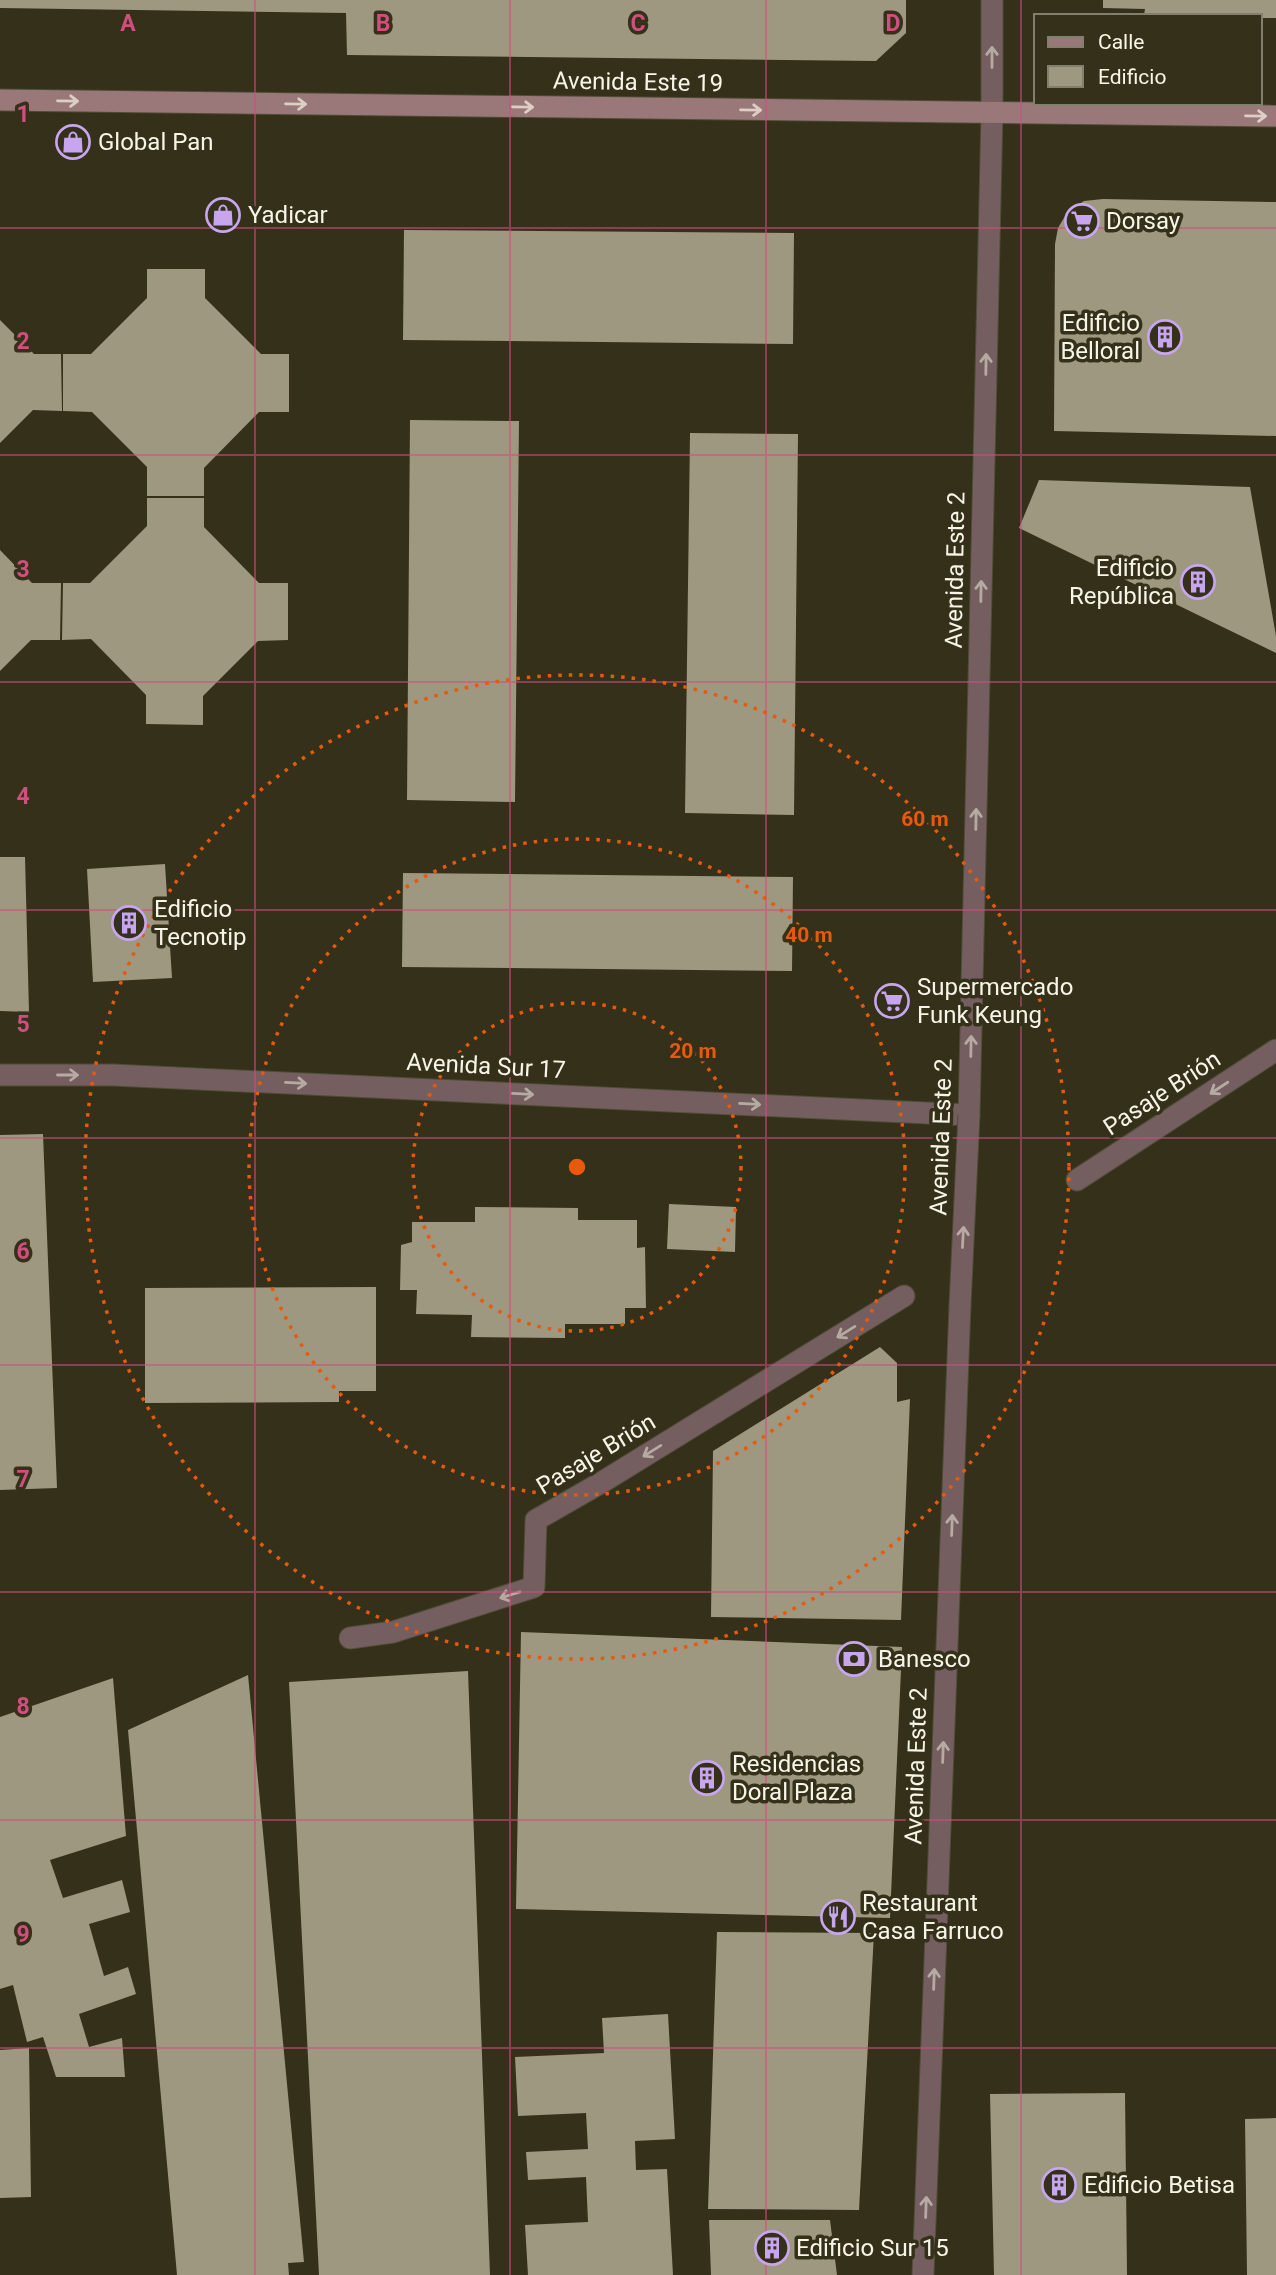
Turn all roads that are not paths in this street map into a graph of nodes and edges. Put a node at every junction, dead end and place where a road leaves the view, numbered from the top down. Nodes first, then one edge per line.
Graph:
1 (992, 0) edge
2 (0, 100) edge
3 (992, 113) junction
4 (1276, 116) edge
5 (1276, 1050) edge
6 (0, 1075) edge
7 (969, 1115) junction
8 (1077, 1180) dead end
9 (904, 1296) dead end
10 (350, 1638) dead end
11 (923, 2275) edge

3 -> 1 street, Avenida Este 2
2 -> 3 main road, Avenida Este 19
3 -> 4 main road, Avenida Este 19
7 -> 3 street, Avenida Este 2
5 -> 8 street, Pasaje Brión
6 -> 7 street, Avenida Sur 17
11 -> 7 street, Avenida Este 2, bridge
9 -> 10 street, Pasaje Brión

